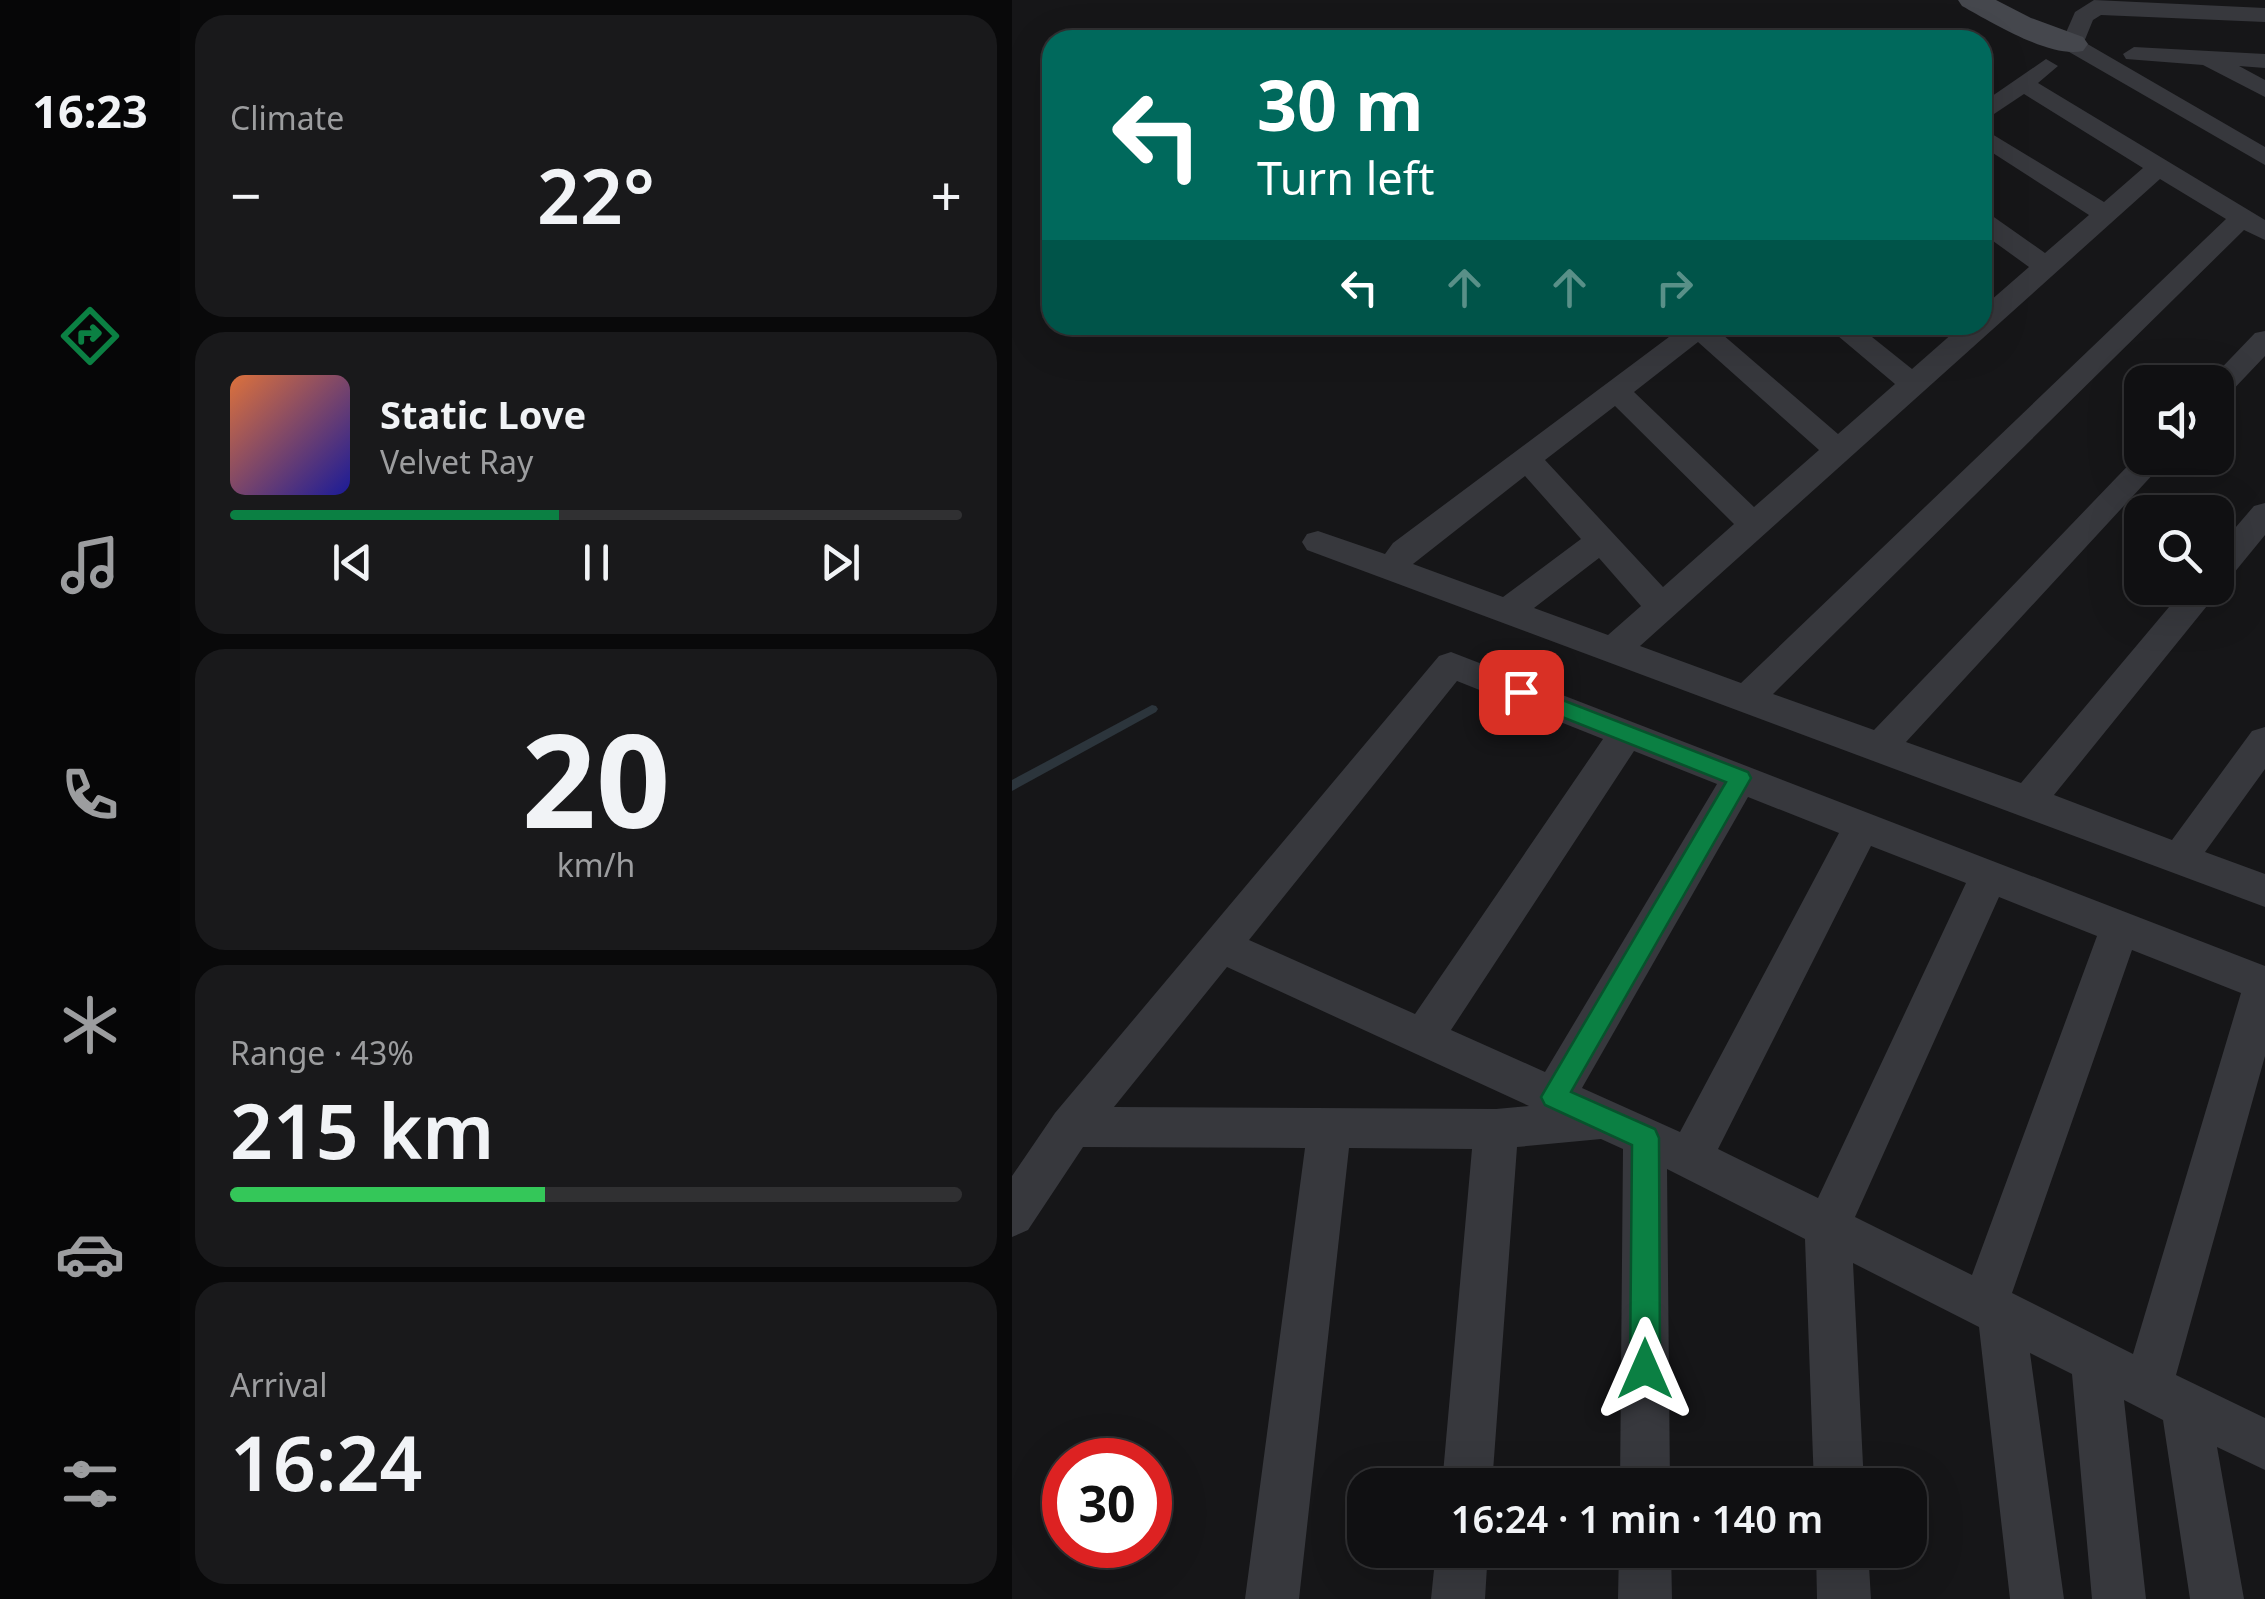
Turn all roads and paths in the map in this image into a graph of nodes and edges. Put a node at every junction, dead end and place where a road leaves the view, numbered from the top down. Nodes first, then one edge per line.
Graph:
1 (1973, 0) edge
2 (2103, 4) edge
3 (2264, 15) edge
4 (2072, 44) junction
5 (2134, 54) dead end
6 (2207, 59) junction
7 (2264, 62) edge
8 (2046, 66) dead end
9 (2023, 84) junction
10 (2264, 90) edge
11 (1992, 107) edge
12 (1992, 141) edge
13 (2264, 158) edge
14 (2159, 167) junction
15 (2104, 214) junction
16 (2253, 225) edge
17 (1992, 228) edge
18 (2045, 266) junction
19 (1992, 314) edge
20 (1689, 335) edge
21 (1711, 335) edge
22 (1852, 335) edge
23 (1969, 335) edge
24 (2264, 340) edge
25 (2234, 372) edge
26 (1913, 384) junction
27 (1616, 391) junction
28 (1839, 450) junction
29 (1526, 458) junction
30 (2137, 475) edge
31 (2264, 513) edge
32 (1754, 525) junction
33 (1600, 540) junction
34 (1318, 542) dead end
35 (2234, 550) edge
36 (1393, 567) junction
37 (2189, 605) edge
38 (1662, 607) junction
39 (1510, 610) junction
40 (1612, 651) junction
41 (1747, 698) junction
42 (1626, 734) junction
43 (2264, 741) edge
44 (1879, 748) junction
45 (1740, 778) junction
46 (2028, 801) junction
47 (1862, 826) junction
48 (2179, 859) junction
49 (1989, 876) junction
50 (2264, 891) edge
51 (2120, 928) junction
52 (1220, 945) junction
53 (2264, 984) edge
54 (1423, 1037) junction
55 (1554, 1097) junction
56 (1071, 1127) junction
57 (1496, 1128) junction
58 (1624, 1128) junction
59 (1330, 1130) junction
60 (1690, 1158) junction
61 (1012, 1215) edge
62 (1828, 1226) junction
63 (1993, 1308) junction
64 (2095, 1360) junction
65 (2166, 1396) junction
66 (2264, 1446) edge
67 (1468, 1468) edge
68 (1644, 1468) edge
69 (1838, 1468) edge
70 (1461, 1568) edge
71 (1645, 1568) edge
72 (1843, 1568) edge
73 (1272, 1599) edge
74 (1458, 1599) edge
75 (1645, 1599) edge
76 (1844, 1599) edge
77 (2036, 1599) edge
78 (2119, 1599) edge
79 (2218, 1599) edge

1 - 4 street
2 - 3 street
2 - 4 street
4 - 13 street
5 - 6 street
6 - 7 street
6 - 10 street
8 - 9 street
9 - 11 street
9 - 14 street
12 - 15 street
14 - 15 street
14 - 16 street
15 - 18 street
16 - 41 street
17 - 18 street
18 - 19 street
20 - 27 street
21 - 28 street
22 - 26 street
23 - 26 street
24 - 25 street
26 - 28 street
27 - 29 street
27 - 32 street
28 - 32 street
29 - 33 street
29 - 36 street
30 - 44 street
31 - 35 street
32 - 38 street
33 - 38 street
33 - 39 street
34 - 36 street
36 - 39 street
37 - 46 street
38 - 40 street
39 - 40 street
40 - 41 street
41 - 44 street
42 - 45 street
42 - 52 street
42 - 54 street
43 - 48 street
44 - 46 street
45 - 47 street
45 - 55 street
46 - 48 street
47 - 49 street
47 - 60 street
48 - 50 street
49 - 51 street
49 - 62 street
51 - 53 street
51 - 63 street
52 - 54 street
52 - 56 street
53 - 65 street
54 - 55 street
55 - 58 street
56 - 59 street
56 - 61 street
57 - 58 street
57 - 59 street
57 - 67 street
58 - 60 street
58 - 68 street
59 - 73 street
60 - 62 street
62 - 63 street
62 - 69 street
63 - 64 street
63 - 77 street
64 - 65 street
64 - 78 street
65 - 66 street
65 - 79 street
70 - 74 street
71 - 75 street
72 - 76 street

